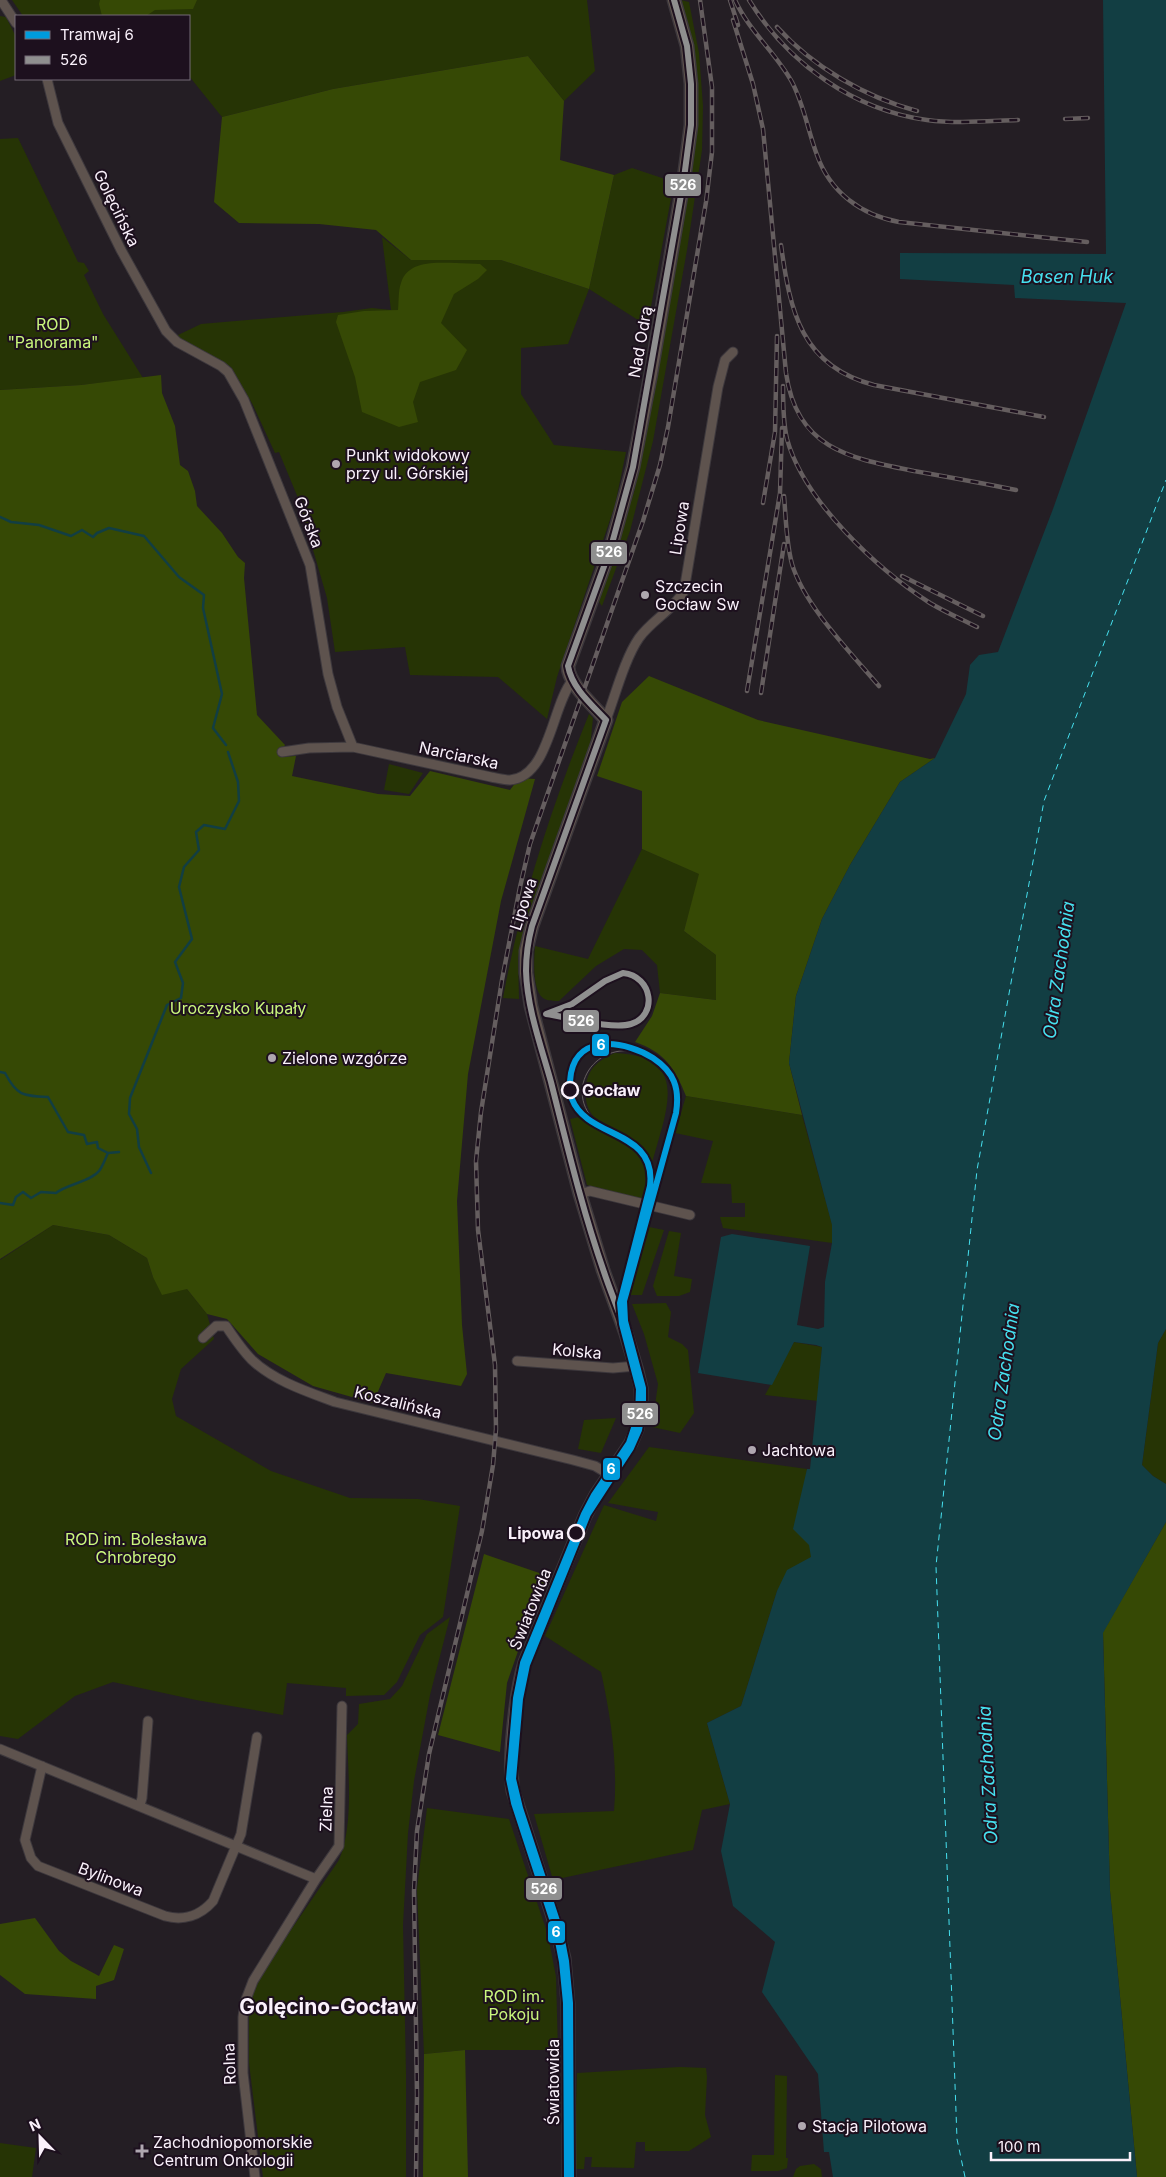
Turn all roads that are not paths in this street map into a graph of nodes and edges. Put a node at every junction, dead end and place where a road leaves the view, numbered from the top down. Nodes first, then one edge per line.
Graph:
1 (1, 0) edge
2 (674, 0) edge
3 (15, 21) edge
4 (48, 80) edge
5 (176, 342) joint
6 (733, 352) dead end
7 (572, 681) junction
8 (606, 720) junction
9 (353, 747) junction
10 (282, 752) dead end
11 (580, 1194) junction
12 (690, 1215) dead end
13 (203, 1338) dead end
14 (516, 1361) dead end
15 (636, 1366) junction
16 (610, 1475) junction
17 (342, 1706) dead end
18 (148, 1721) dead end
19 (257, 1737) dead end
20 (0, 1749) edge
21 (42, 1766) junction
22 (140, 1805) junction
23 (235, 1844) junction
24 (316, 1879) junction
25 (255, 2177) edge
26 (569, 2177) edge

1 - 3 street
2 - 7 street, Nad Odrą
4 - 5 street, Golęcińska
5 - 9 street, Górska
6 - 8 street, Lipowa
7 - 8 street
7 - 9 street, Narciarska
8 - 11 street, Lipowa
9 - 10 street, Narciarska
11 - 12 street
11 - 15 street, Lipowa
13 - 16 street, Koszalińska
14 - 15 street, Kolska
15 - 16 street, Lipowa
16 - 26 street, Światowida
17 - 24 street, Zielna
18 - 22 street
19 - 23 street
20 - 21 street
21 - 22 street
21 - 23 street, Bylinowa
22 - 23 street
23 - 24 street
24 - 25 street, Rolna

